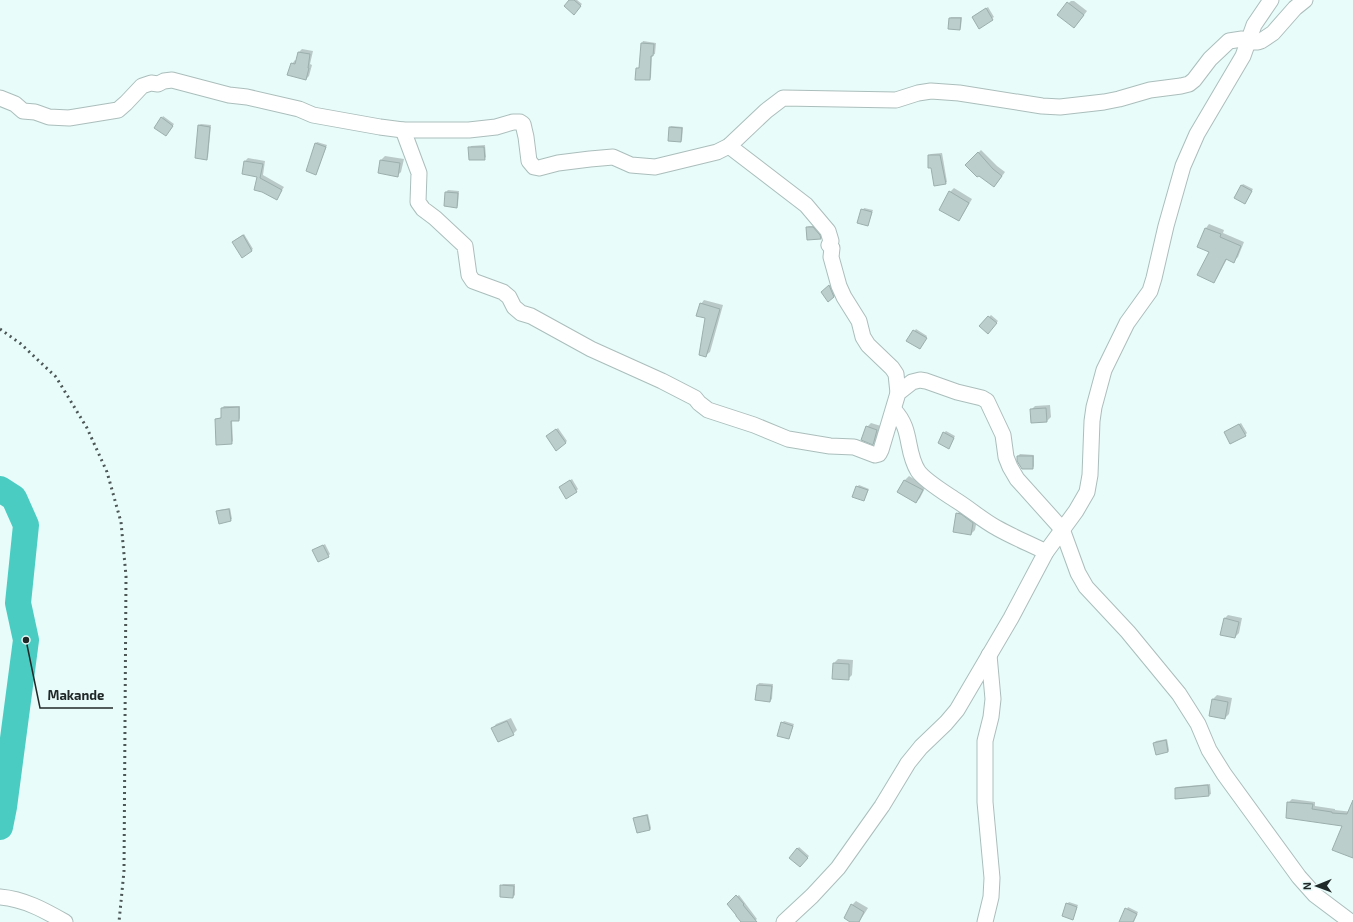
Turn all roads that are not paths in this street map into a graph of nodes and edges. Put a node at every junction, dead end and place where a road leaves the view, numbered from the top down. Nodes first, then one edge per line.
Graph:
1 (1271, 0) edge
2 (1305, 0) edge
3 (1249, 41) junction
4 (0, 98) edge
5 (403, 130) junction
6 (729, 146) junction
7 (898, 393) junction
8 (894, 410) junction
9 (1062, 529) junction
10 (1046, 552) junction
11 (989, 655) junction
12 (0, 897) edge
13 (65, 922) edge
14 (784, 922) edge
15 (985, 922) edge
16 (1351, 922) edge

1 - 3 street
2 - 3 street
3 - 6 street
3 - 9 street
4 - 5 street
5 - 6 street
5 - 8 street
6 - 7 street
7 - 8 street
7 - 9 street
8 - 10 street
9 - 10 street
9 - 16 street
10 - 11 street
11 - 14 street
11 - 15 street
12 - 13 street

